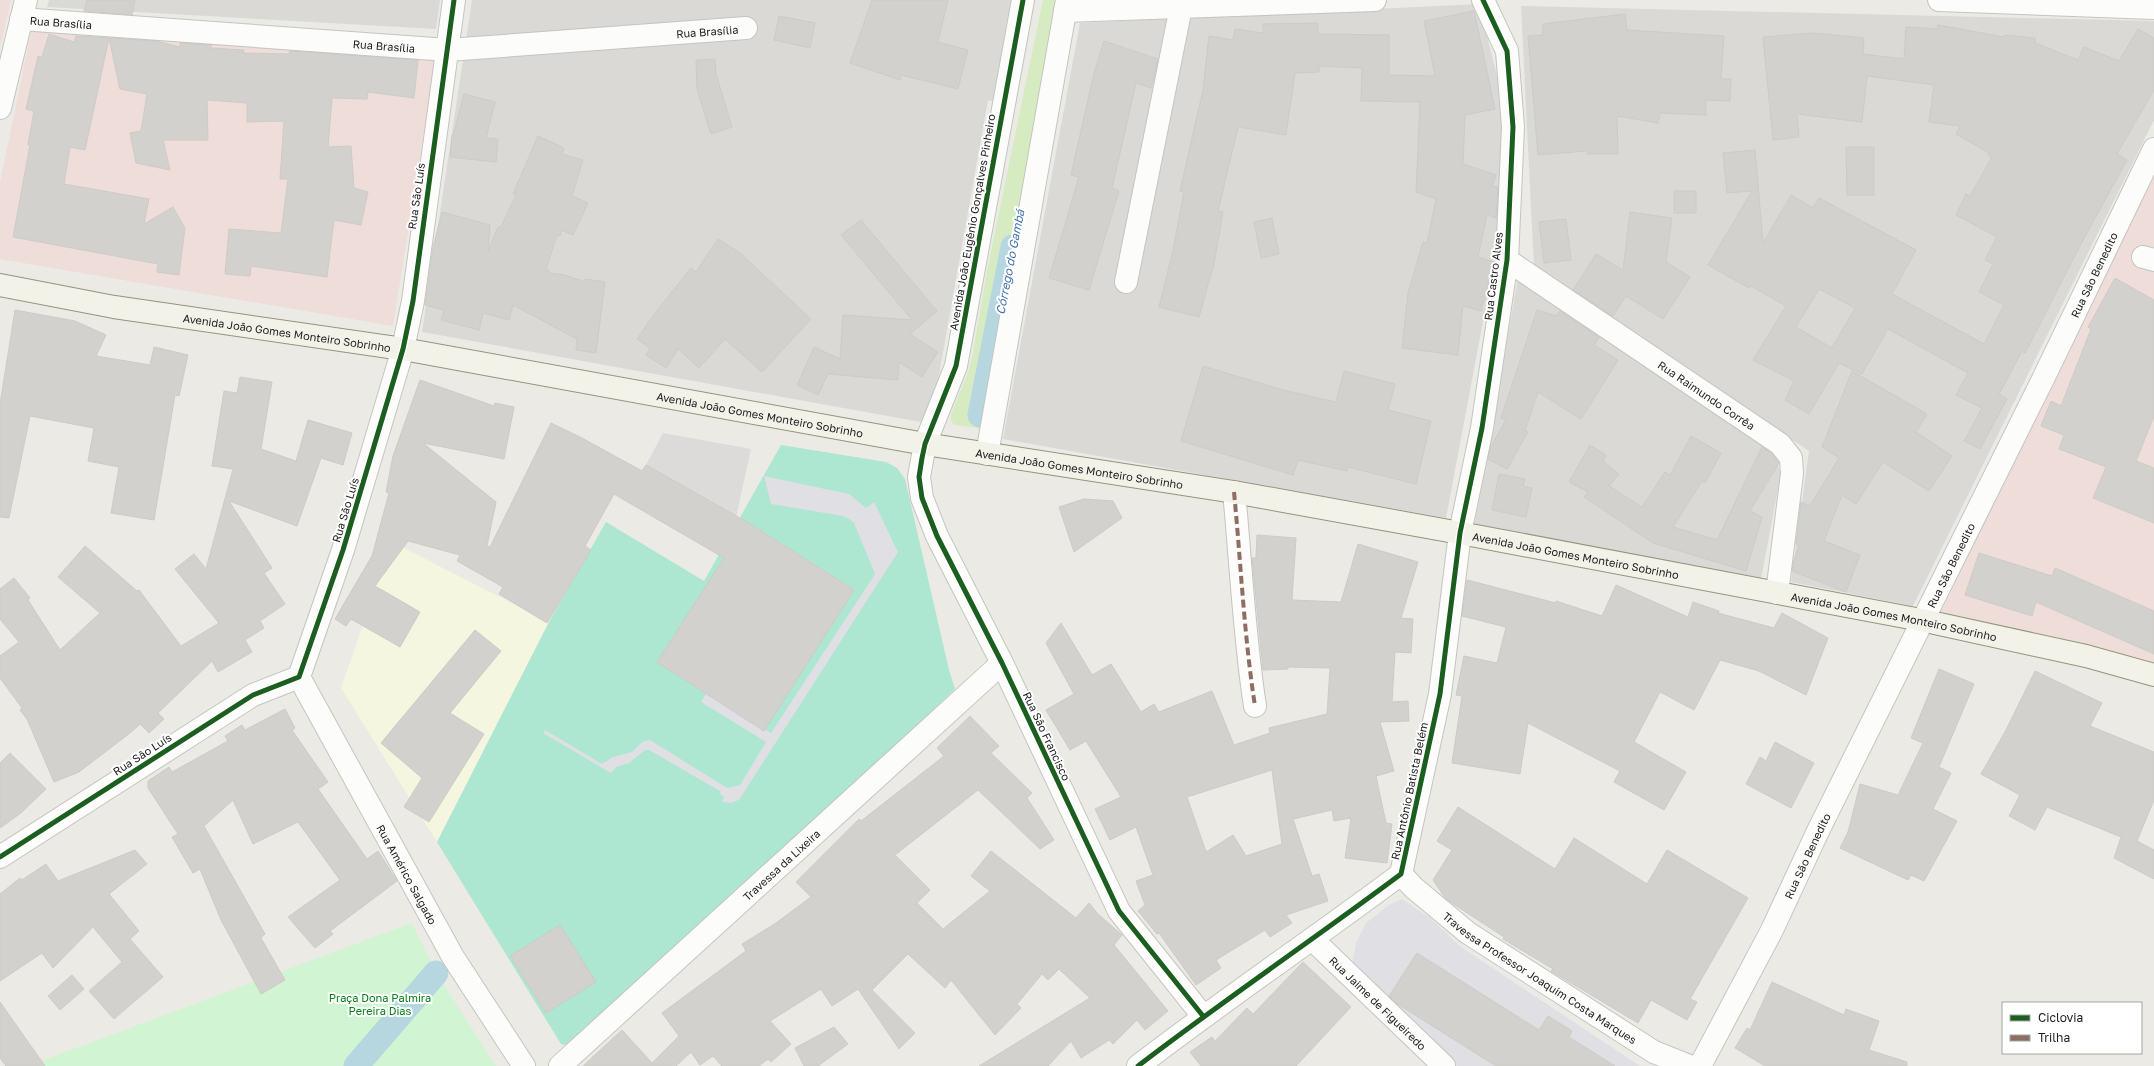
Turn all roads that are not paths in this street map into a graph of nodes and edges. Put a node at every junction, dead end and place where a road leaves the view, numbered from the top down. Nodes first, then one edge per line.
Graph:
1 (454, 0) edge
2 (1024, 0) edge
3 (1375, 0) edge
4 (1483, 0) edge
5 (1939, 0) edge
6 (1066, 5) edge
7 (1181, 7) junction
8 (2154, 8) edge
9 (24, 9) edge
10 (746, 28) dead end
11 (448, 50) junction
12 (0, 108) edge
13 (2154, 149) edge
14 (1507, 260) junction
15 (1126, 282) dead end
16 (0, 285) edge
17 (403, 349) junction
18 (925, 444) junction
19 (987, 454) junction
20 (1234, 492) junction
21 (1460, 533) junction
22 (1777, 593) junction
23 (1921, 620) junction
24 (1002, 663) junction
25 (2154, 675) edge
26 (299, 677) junction
27 (1255, 706) dead end
28 (0, 857) edge
29 (1401, 874) junction
30 (1312, 940) junction
31 (1203, 1016) junction
32 (524, 1066) edge
33 (560, 1066) edge
34 (1138, 1066) edge
35 (1444, 1066) edge
36 (1689, 1066) edge
37 (1700, 1066) edge

1 - 11 street, Rua São Luís
2 - 18 street, Avenida João Eugênio Gonçalves Pinheiro
3 - 7 street
4 - 14 street, Rua Castro Alves
5 - 8 street
6 - 7 street
6 - 19 street
7 - 15 street
9 - 11 street, Rua Brasília
9 - 12 street
10 - 11 street, Rua Brasília
11 - 17 street, Rua São Luís
13 - 23 street, Rua São Benedito
14 - 21 street, Rua Castro Alves
14 - 22 street, Rua Raimundo Corrêa
16 - 17 main road, Avenida João Gomes Monteiro Sobrinho
17 - 18 main road, Avenida João Gomes Monteiro Sobrinho
17 - 26 street, Rua São Luís
18 - 19 main road, Avenida João Gomes Monteiro Sobrinho
18 - 24 street, Rua São Francisco
19 - 20 main road, Avenida João Gomes Monteiro Sobrinho
20 - 21 main road, Avenida João Gomes Monteiro Sobrinho
20 - 27 street
21 - 22 main road, Avenida João Gomes Monteiro Sobrinho
21 - 29 street, Rua Antônio Batista Belém
22 - 23 main road, Avenida João Gomes Monteiro Sobrinho
23 - 25 main road, Avenida João Gomes Monteiro Sobrinho
23 - 37 street, Rua São Benedito
24 - 31 street, Rua São Francisco
24 - 33 street, Travessa da Lixeira
26 - 28 street, Rua São Luís
26 - 32 street, Rua Américo Salgado
29 - 30 street, Rua Antônio Batista Belém
29 - 36 street, Travessa Professor Joaquim Costa Marques
30 - 31 street, Rua Antônio Batista Belém
30 - 35 street, Rua Jaime de Figueiredo
31 - 34 street, Rua Antônio Batista Belém

